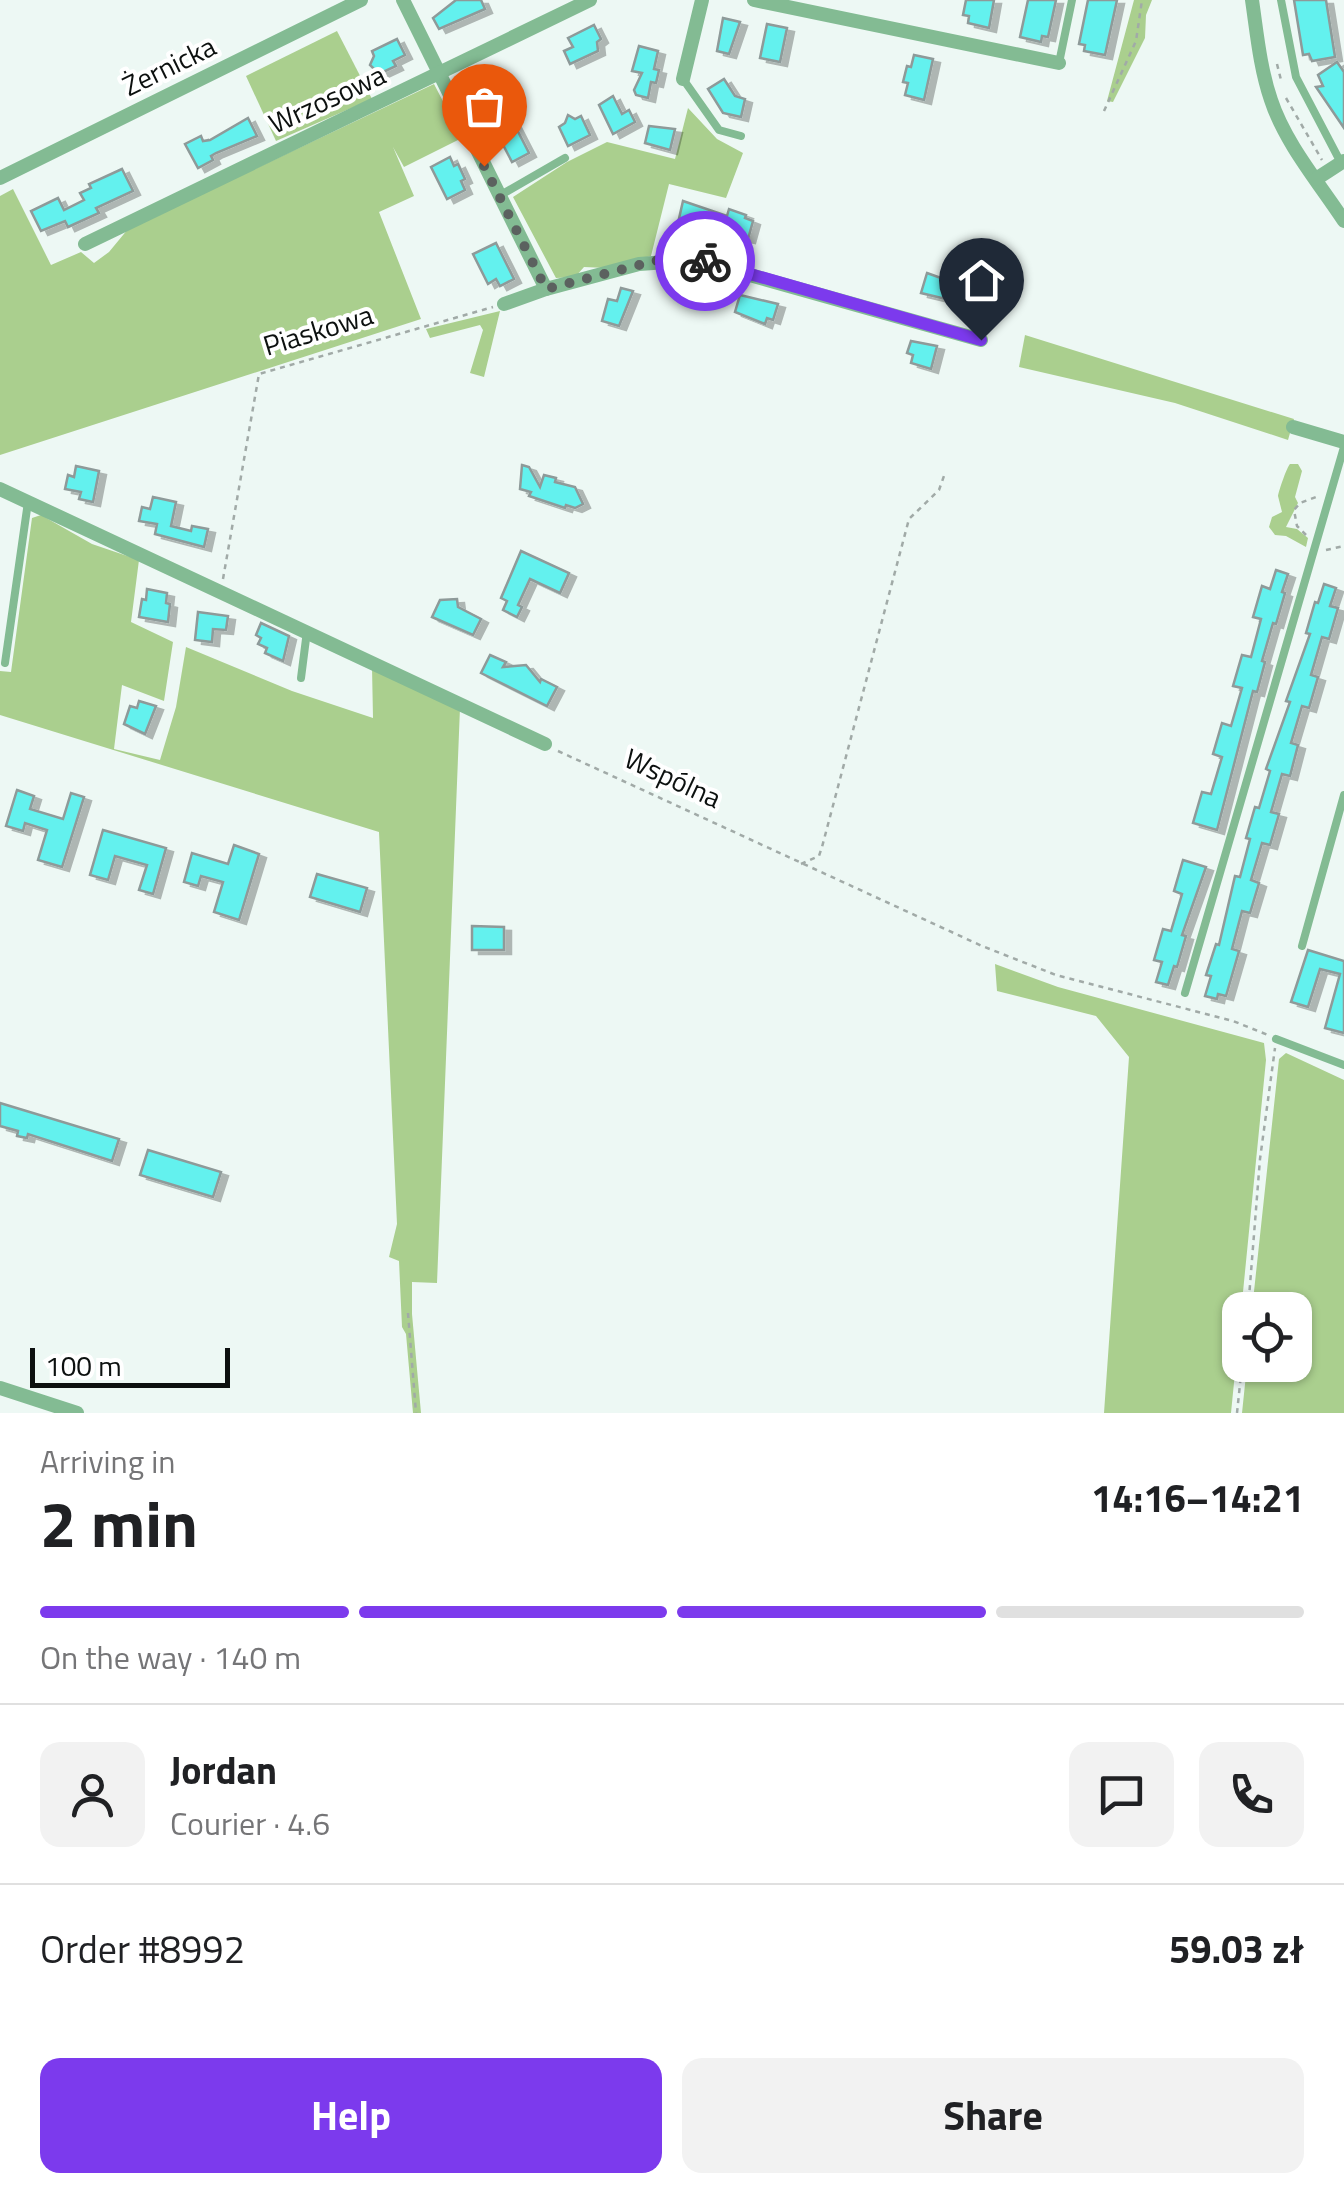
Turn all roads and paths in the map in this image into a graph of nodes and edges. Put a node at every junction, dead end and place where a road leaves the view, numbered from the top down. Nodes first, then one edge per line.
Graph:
1 (361, 0) edge
2 (403, 0) edge
3 (590, 0) edge
4 (702, 0) edge
5 (754, 0) edge
6 (1072, 0) edge
7 (1142, 0) edge
8 (1252, 0) edge
9 (1281, 0) edge
10 (1059, 63) joint
11 (440, 74) junction
12 (682, 79) joint
13 (1104, 111) dead end
14 (741, 136) dead end
15 (564, 158) dead end
16 (1343, 163) edge
17 (0, 178) edge
18 (1316, 179) junction
19 (499, 196) junction
20 (1344, 221) edge
21 (85, 244) dead end
22 (546, 289) junction
23 (504, 304) joint
24 (981, 340) dead end
25 (1293, 427) dead end
26 (1344, 444) edge
27 (945, 473) dead end
28 (0, 489) edge
29 (1328, 499) junction
30 (28, 502) junction
31 (1315, 544) junction
32 (1344, 546) edge
33 (220, 591) junction
34 (307, 631) junction
35 (5, 664) dead end
36 (301, 678) dead end
37 (545, 744) joint
38 (1344, 795) edge
39 (800, 864) junction
40 (1302, 946) dead end
41 (1185, 993) dead end
42 (1190, 1002) dead end
43 (1188, 1009) junction
44 (1276, 1038) junction
45 (1344, 1066) edge
46 (1249, 1292) edge
47 (408, 1314) dead end
48 (1240, 1382) edge
49 (0, 1388) edge
50 (77, 1413) edge
51 (416, 1413) edge
52 (1237, 1413) edge

1 - 17 street, Żernicka
2 - 11 street
3 - 11 street, Wrzosowa
4 - 12 street
5 - 10 street
6 - 10 lane
7 - 13 path
8 - 18 street
9 - 16 lane
11 - 19 street
11 - 21 street, Wrzosowa
12 - 14 lane
15 - 19 lane
16 - 18 street
18 - 20 street
19 - 22 street
22 - 23 street
22 - 24 street
23 - 33 path, Piaskowa
25 - 26 street
26 - 29 lane
27 - 39 path
28 - 30 street
29 - 31 lane
29 - 31 path
30 - 33 street
30 - 35 lane
31 - 32 path
31 - 41 lane
33 - 34 street
34 - 36 lane
34 - 37 street
37 - 39 path, Wspólna
38 - 40 lane
39 - 43 path, Wspólna
42 - 43 path
43 - 44 path, Wspólna
44 - 45 lane
44 - 46 path
47 - 51 path
48 - 52 path
49 - 50 street

